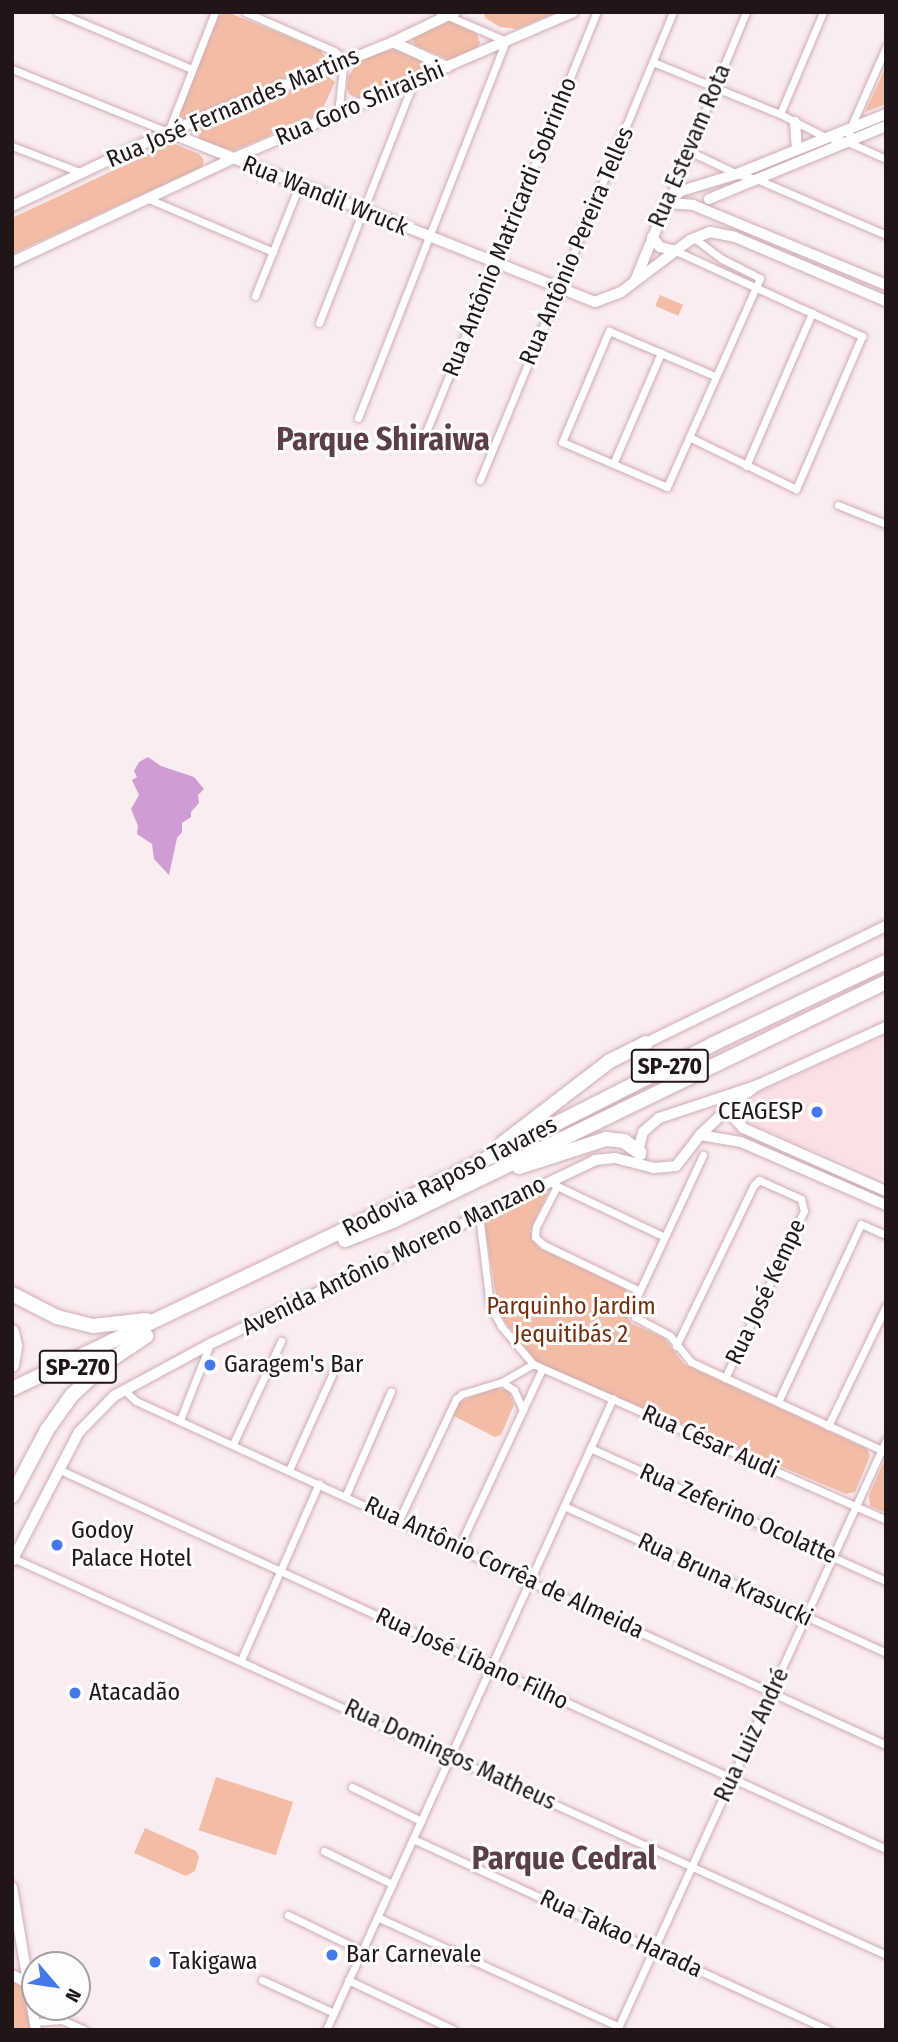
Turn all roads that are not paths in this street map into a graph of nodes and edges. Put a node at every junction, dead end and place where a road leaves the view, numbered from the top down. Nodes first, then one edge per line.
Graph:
1 (57, 12) edge
2 (215, 12) edge
3 (245, 12) edge
4 (573, 12) edge
5 (597, 12) edge
6 (673, 12) edge
7 (746, 12) edge
8 (822, 12) edge
9 (447, 13) edge
10 (506, 41) junction
11 (393, 42) junction
12 (886, 47) edge
13 (344, 60) junction
14 (653, 62) junction
15 (447, 67) junction
16 (12, 69) edge
17 (192, 69) junction
18 (414, 81) junction
19 (715, 88) junction
20 (338, 114) junction
21 (780, 114) junction
22 (886, 114) edge
23 (795, 122) junction
24 (886, 126) edge
25 (850, 129) junction
26 (167, 132) junction
27 (825, 137) junction
28 (848, 142) junction
29 (12, 146) edge
30 (797, 150) junction
31 (689, 151) junction
32 (232, 159) junction
33 (886, 159) edge
34 (82, 173) junction
35 (737, 174) junction
36 (758, 180) junction
37 (706, 183) junction
38 (299, 187) junction
39 (149, 199) junction
40 (709, 199) junction
41 (667, 203) junction
42 (12, 206) edge
43 (709, 212) junction
44 (364, 213) junction
45 (710, 232) junction
46 (886, 235) edge
47 (430, 237) junction
48 (652, 237) junction
49 (694, 238) junction
50 (676, 251) junction
51 (273, 252) junction
52 (12, 262) edge
53 (495, 263) junction
54 (635, 281) junction
55 (886, 285) edge
56 (756, 288) junction
57 (559, 289) junction
58 (255, 296) dead end
59 (886, 301) edge
60 (812, 313) junction
61 (320, 323) dead end
62 (661, 353) junction
63 (715, 376) junction
64 (358, 418) dead end
65 (689, 437) junction
66 (422, 442) dead end
67 (613, 464) junction
68 (746, 466) junction
69 (480, 480) dead end
70 (838, 505) dead end
71 (886, 524) edge
72 (886, 926) edge
73 (886, 962) edge
74 (886, 982) edge
75 (886, 1027) edge
76 (646, 1043) joint
77 (758, 1085) junction
78 (737, 1100) junction
79 (701, 1135) junction
80 (639, 1152) junction
81 (703, 1155) dead end
82 (665, 1168) junction
83 (461, 1180) junction
84 (553, 1184) junction
85 (886, 1191) edge
86 (886, 1205) edge
87 (479, 1214) junction
88 (886, 1235) edge
89 (665, 1237) junction
90 (640, 1291) junction
91 (12, 1294) edge
92 (886, 1306) edge
93 (176, 1312) junction
94 (12, 1332) edge
95 (146, 1336) junction
96 (281, 1341) dead end
97 (210, 1344) junction
98 (676, 1346) junction
99 (533, 1364) junction
100 (12, 1365) edge
101 (336, 1366) dead end
102 (542, 1369) junction
103 (725, 1378) junction
104 (502, 1382) junction
105 (12, 1389) edge
106 (124, 1390) junction
107 (391, 1391) dead end
108 (613, 1398) junction
109 (12, 1400) edge
110 (778, 1402) junction
111 (523, 1410) junction
112 (180, 1420) junction
113 (828, 1426) junction
114 (886, 1440) edge
115 (233, 1444) junction
116 (590, 1448) junction
117 (883, 1451) edge
118 (58, 1469) junction
119 (289, 1470) junction
120 (319, 1483) junction
121 (346, 1495) junction
122 (12, 1496) edge
123 (564, 1506) junction
124 (857, 1507) junction
125 (399, 1520) junction
126 (886, 1520) edge
127 (459, 1547) junction
128 (834, 1558) junction
129 (13, 1559) edge
130 (280, 1572) junction
131 (530, 1580) junction
132 (886, 1581) edge
133 (806, 1618) junction
134 (886, 1653) edge
135 (241, 1660) junction
136 (490, 1668) junction
137 (772, 1692) junction
138 (886, 1745) edge
139 (451, 1756) junction
140 (733, 1779) junction
141 (352, 1787) dead end
142 (421, 1822) junction
143 (412, 1839) junction
144 (886, 1849) edge
145 (324, 1851) dead end
146 (692, 1867) junction
147 (392, 1884) junction
148 (12, 1887) edge
149 (288, 1915) dead end
150 (377, 1917) junction
151 (16, 1942) edge
152 (654, 1950) junction
153 (362, 1951) junction
154 (886, 1955) edge
155 (262, 1980) dead end
156 (348, 1980) junction
157 (334, 2013) junction
158 (35, 2026) edge
159 (618, 2028) edge
160 (84, 2030) edge
161 (326, 2030) edge
162 (454, 2030) edge
163 (829, 2030) edge

1 - 17 street
2 - 17 street
3 - 13 street
4 - 10 street, Rua Goro Shiraishi
5 - 53 street, Rua Antônio Matricardi Sobrinho
6 - 14 street, Rua Antônio Pereira Telles
7 - 19 street, Rua Estevam Rota
8 - 21 street
9 - 10 street
9 - 11 street, Rua José Fernandes Martins
10 - 15 street, Rua Goro Shiraishi
10 - 47 street
11 - 13 street, Rua José Fernandes Martins
11 - 15 street
12 - 25 street
13 - 20 street
13 - 26 street, Rua José Fernandes Martins
14 - 19 street
14 - 57 street, Rua Antônio Pereira Telles
15 - 18 street, Rua Goro Shiraishi
16 - 26 street, Rua Wandil Wruck
17 - 26 street
18 - 20 street, Rua Goro Shiraishi
18 - 44 street
19 - 21 street
19 - 31 street, Rua Estevam Rota
20 - 32 street, Rua Goro Shiraishi
21 - 23 street
22 - 25 street
23 - 27 street
23 - 30 street
24 - 28 street
25 - 27 street
25 - 28 street
26 - 32 street, Rua Wandil Wruck
26 - 34 street, Rua José Fernandes Martins
27 - 28 street
27 - 30 street
28 - 33 street
28 - 36 street
29 - 34 street
30 - 35 street
31 - 35 street
31 - 41 street, Rua Estevam Rota
32 - 38 street, Rua Wandil Wruck
32 - 39 street, Rua Goro Shiraishi
34 - 42 street, Rua José Fernandes Martins
35 - 36 street
35 - 37 street
36 - 40 street
36 - 46 street
37 - 40 street
37 - 41 street
38 - 44 street, Rua Wandil Wruck
38 - 51 street
39 - 51 street
39 - 52 street, Rua Goro Shiraishi
40 - 43 street
41 - 43 street
41 - 48 street, Rua Estevam Rota
43 - 45 street
43 - 55 street
44 - 47 street, Rua Wandil Wruck
44 - 61 street
45 - 49 street, Rua Wandil Wruck
45 - 59 street
47 - 53 street, Rua Wandil Wruck
47 - 64 street
48 - 50 street
48 - 54 street, Rua Estevam Rota
49 - 50 street, Rua Wandil Wruck
49 - 56 street
50 - 54 street, Rua Wandil Wruck
50 - 56 street
51 - 58 street
53 - 57 street, Rua Wandil Wruck
53 - 66 street, Rua Antônio Matricardi Sobrinho
54 - 57 street, Rua Wandil Wruck
56 - 60 street
56 - 63 street
57 - 69 street, Rua Antônio Pereira Telles
60 - 68 street
60 - 68 street
62 - 63 street
62 - 67 street
62 - 67 street
63 - 65 street
65 - 67 street
65 - 68 street
70 - 71 street
72 - 76 street
73 - 83 highway, Rodovia Raposo Tavares / SP-270
74 - 83 highway, Rodovia Raposo Tavares / SP-270
75 - 77 street
76 - 83 highway
77 - 78 street
77 - 80 street
78 - 79 street
78 - 85 street
79 - 82 street
79 - 86 street
80 - 82 street
80 - 83 highway
81 - 89 street
82 - 84 street, Avenida Antônio Moreno Manzano
83 - 93 highway, Rodovia Raposo Tavares / SP-270
83 - 95 highway, Rodovia Raposo Tavares / SP-270
84 - 87 street, Avenida Antônio Moreno Manzano
84 - 89 street
84 - 90 street
87 - 97 street, Avenida Antônio Moreno Manzano
87 - 99 street
88 - 110 street
89 - 90 street
90 - 98 street
91 - 93 highway
92 - 113 street
93 - 105 highway, Rodovia Raposo Tavares / SP-270
94 - 100 highway
95 - 109 highway, Rodovia Raposo Tavares / SP-270
95 - 122 highway
96 - 115 street
97 - 106 street, Avenida Antônio Moreno Manzano
97 - 112 street
98 - 103 street
98 - 103 street, Rua José Kempe
99 - 102 street, Rua César Audi
99 - 104 street
101 - 119 street
102 - 108 street, Rua César Audi
102 - 111 street
103 - 110 street
104 - 111 street
104 - 125 street
106 - 112 street, Rua Antônio Corrêa de Almeida
106 - 118 street, Avenida Antônio Moreno Manzano
107 - 121 street
108 - 116 street
108 - 124 street, Rua César Audi
110 - 113 street
111 - 127 street
112 - 115 street, Rua Antônio Corrêa de Almeida
113 - 117 street
114 - 117 street, Rua Luiz André
115 - 119 street, Rua Antônio Corrêa de Almeida
116 - 123 street
116 - 128 street, Rua Zeferino Ocolatte
117 - 124 street, Rua Luiz André
118 - 129 street, Avenida Antônio Moreno Manzano
118 - 130 street, Rua José Líbano Filho
119 - 120 street, Rua Antônio Corrêa de Almeida
120 - 121 street, Rua Antônio Corrêa de Almeida
120 - 130 street
121 - 125 street, Rua Antônio Corrêa de Almeida
123 - 131 street
123 - 133 street, Rua Bruna Krasucki
124 - 126 street, Rua César Audi
124 - 128 street, Rua Luiz André
125 - 127 street, Rua Antônio Corrêa de Almeida
127 - 131 street, Rua Antônio Corrêa de Almeida
128 - 132 street, Rua Zeferino Ocolatte
128 - 133 street, Rua Luiz André
129 - 135 street, Rua Domingos Matheus
130 - 135 street
130 - 136 street, Rua José Líbano Filho
131 - 136 street
131 - 137 street, Rua Antônio Corrêa de Almeida
133 - 134 street, Rua Bruna Krasucki
133 - 137 street, Rua Luiz André
135 - 139 street, Rua Domingos Matheus
136 - 139 street
136 - 140 street, Rua José Líbano Filho
137 - 138 street, Rua Antônio Corrêa de Almeida
137 - 140 street, Rua Luiz André
139 - 142 street
139 - 146 street, Rua Domingos Matheus
140 - 144 street, Rua José Líbano Filho
140 - 146 street, Rua Luiz André
141 - 142 street
142 - 143 street
143 - 147 street
143 - 152 street, Rua Takao Harada
145 - 147 street
146 - 152 street, Rua Luiz André
146 - 154 street, Rua Domingos Matheus
147 - 150 street
148 - 151 street
149 - 153 street
150 - 153 street
150 - 159 street
152 - 159 street, Rua Luiz André
152 - 163 street, Rua Takao Harada
153 - 156 street
155 - 157 street
156 - 157 street
156 - 162 street
157 - 161 street
158 - 160 street

